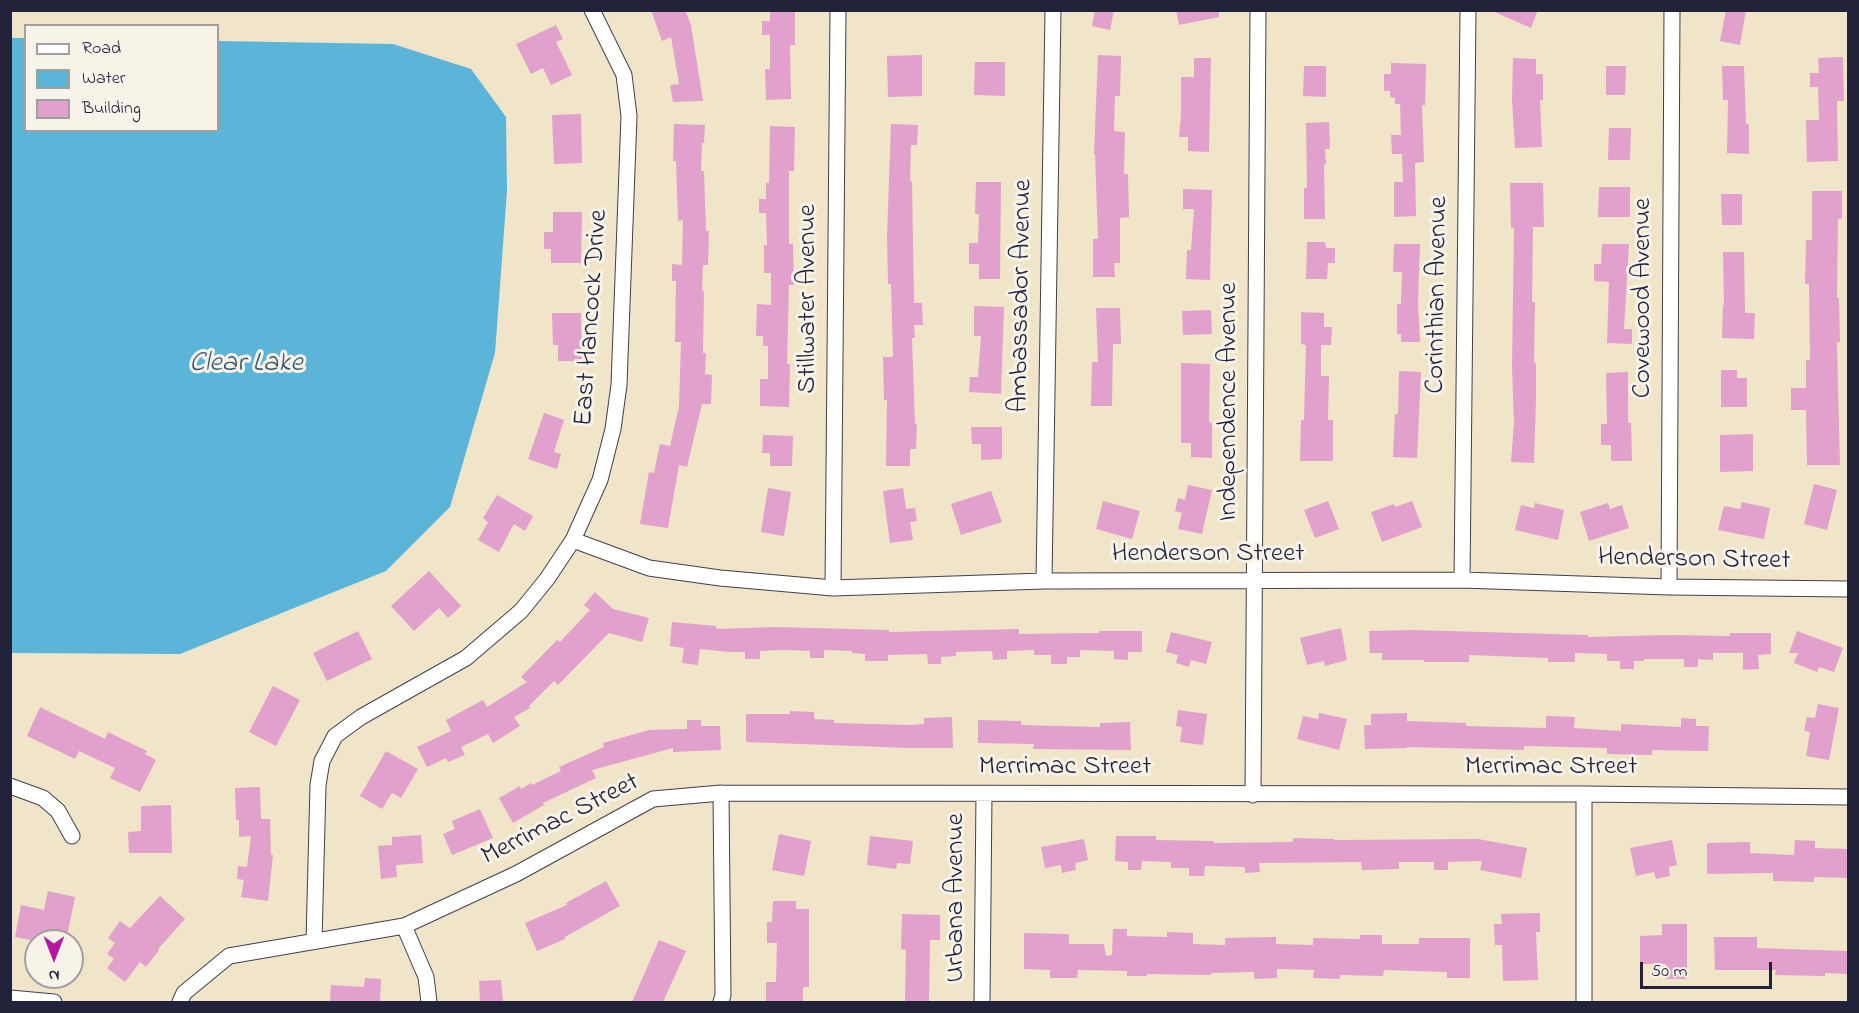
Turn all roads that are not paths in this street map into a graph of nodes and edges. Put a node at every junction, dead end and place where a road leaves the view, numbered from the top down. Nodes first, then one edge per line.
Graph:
1 (592, 10) edge
2 (838, 10) edge
3 (1053, 10) edge
4 (1258, 10) edge
5 (1468, 10) edge
6 (1672, 10) edge
7 (573, 540) junction
8 (1461, 580) junction
9 (1044, 581) junction
10 (1255, 581) junction
11 (1669, 587) junction
12 (833, 588) junction
13 (1848, 589) edge
14 (10, 786) edge
15 (721, 793) junction
16 (984, 794) junction
17 (1584, 794) junction
18 (1253, 795) junction
19 (1848, 797) edge
20 (72, 836) dead end
21 (404, 926) junction
22 (314, 941) junction
23 (10, 999) edge
24 (54, 1002) edge
25 (180, 1002) edge
26 (429, 1002) edge
27 (721, 1002) edge
28 (982, 1002) edge
29 (1584, 1002) edge

1 - 7 street, East Hancock Drive
2 - 12 street, Stillwater Avenue
3 - 9 street, Ambassador Avenue
4 - 10 street, Independence Avenue
5 - 8 street, Corinthian Avenue
6 - 11 street, Covewood Avenue
7 - 12 street, Henderson Street
7 - 22 street, East Hancock Drive
8 - 10 street, Henderson Street
8 - 11 street, Henderson Street
9 - 10 street, Henderson Street
9 - 12 street, Henderson Street
10 - 18 street, Independence Avenue
11 - 13 street, Henderson Street
14 - 20 street
15 - 16 street, Merrimac Street
15 - 21 street, Merrimac Street
15 - 27 street
16 - 18 street, Merrimac Street
16 - 28 street, Urbana Avenue
17 - 18 street, Merrimac Street
17 - 19 street, Merrimac Street
17 - 29 street
21 - 22 street, Merrimac Street
21 - 26 street
22 - 25 street, Merrimac Street
23 - 24 street

